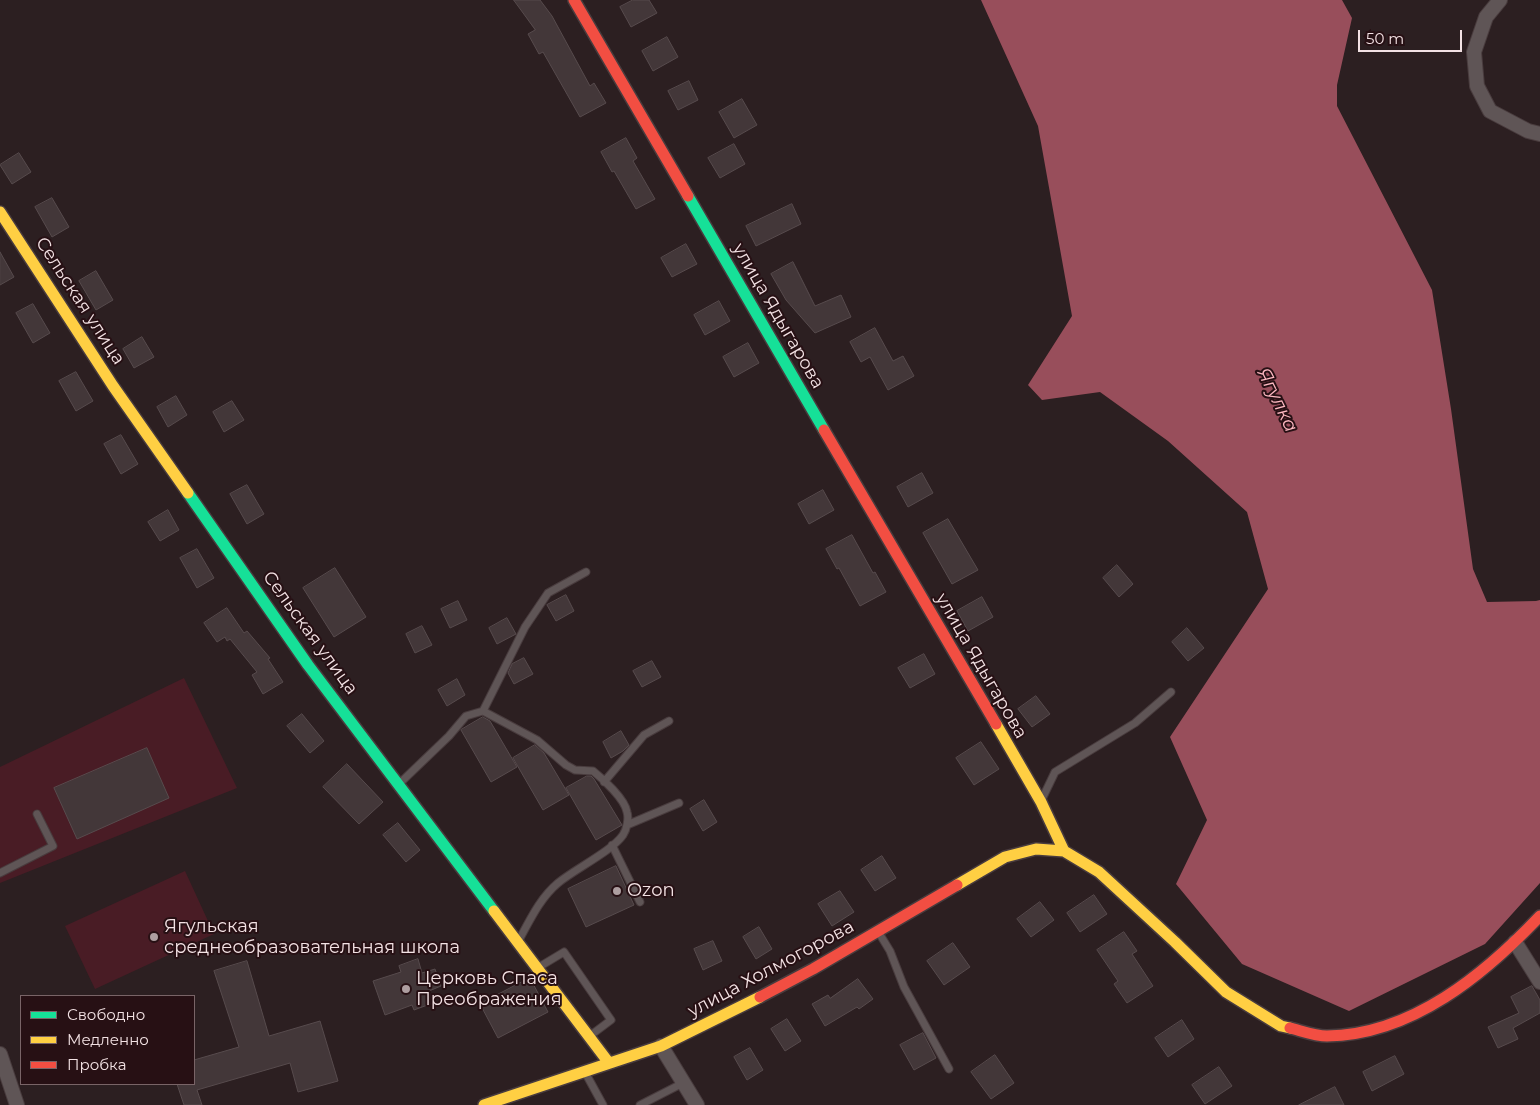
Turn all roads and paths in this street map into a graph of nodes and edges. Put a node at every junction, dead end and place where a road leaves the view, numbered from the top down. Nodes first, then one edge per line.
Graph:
1 (574, 0) edge
2 (1500, 0) edge
3 (1540, 134) edge
4 (0, 212) edge
5 (586, 572) dead end
6 (1171, 692) dead end
7 (484, 710) junction
8 (669, 721) dead end
9 (604, 782) junction
10 (399, 784) junction
11 (1041, 802) junction
12 (679, 803) dead end
13 (37, 814) dead end
14 (627, 825) junction
15 (612, 845) junction
16 (1064, 851) junction
17 (0, 873) edge
18 (640, 902) dead end
19 (1540, 916) edge
20 (878, 931) junction
21 (518, 942) junction
22 (1515, 942) junction
23 (537, 968) junction
24 (1540, 982) edge
25 (589, 1036) junction
26 (661, 1046) junction
27 (0, 1054) edge
28 (609, 1063) junction
29 (950, 1069) dead end
30 (585, 1071) junction
31 (683, 1082) junction
32 (17, 1105) edge
33 (484, 1105) edge
34 (603, 1105) edge
35 (640, 1105) edge
36 (697, 1105) edge

1 - 11 street, улица Ядыгарова
2 - 3 street
4 - 10 street, Сельская улица
5 - 7 lane
6 - 11 lane
7 - 9 lane
7 - 10 lane
8 - 9 lane
9 - 14 lane
10 - 21 street, Сельская улица
11 - 16 street, улица Ядыгарова
12 - 14 lane
13 - 17 lane
14 - 15 lane
15 - 18 lane
15 - 21 lane
16 - 20 street, улица Холмогорова
16 - 22 street
19 - 22 street
20 - 26 street, улица Холмогорова
20 - 29 lane
21 - 23 street, Сельская улица
22 - 24 street
23 - 25 street, Сельская улица
23 - 25 lane
25 - 28 street, Сельская улица
26 - 28 street, улица Холмогорова
26 - 31 street
27 - 32 street
28 - 30 street, улица Холмогорова
30 - 33 street, улица Холмогорова
30 - 34 lane
31 - 35 lane
31 - 36 street

